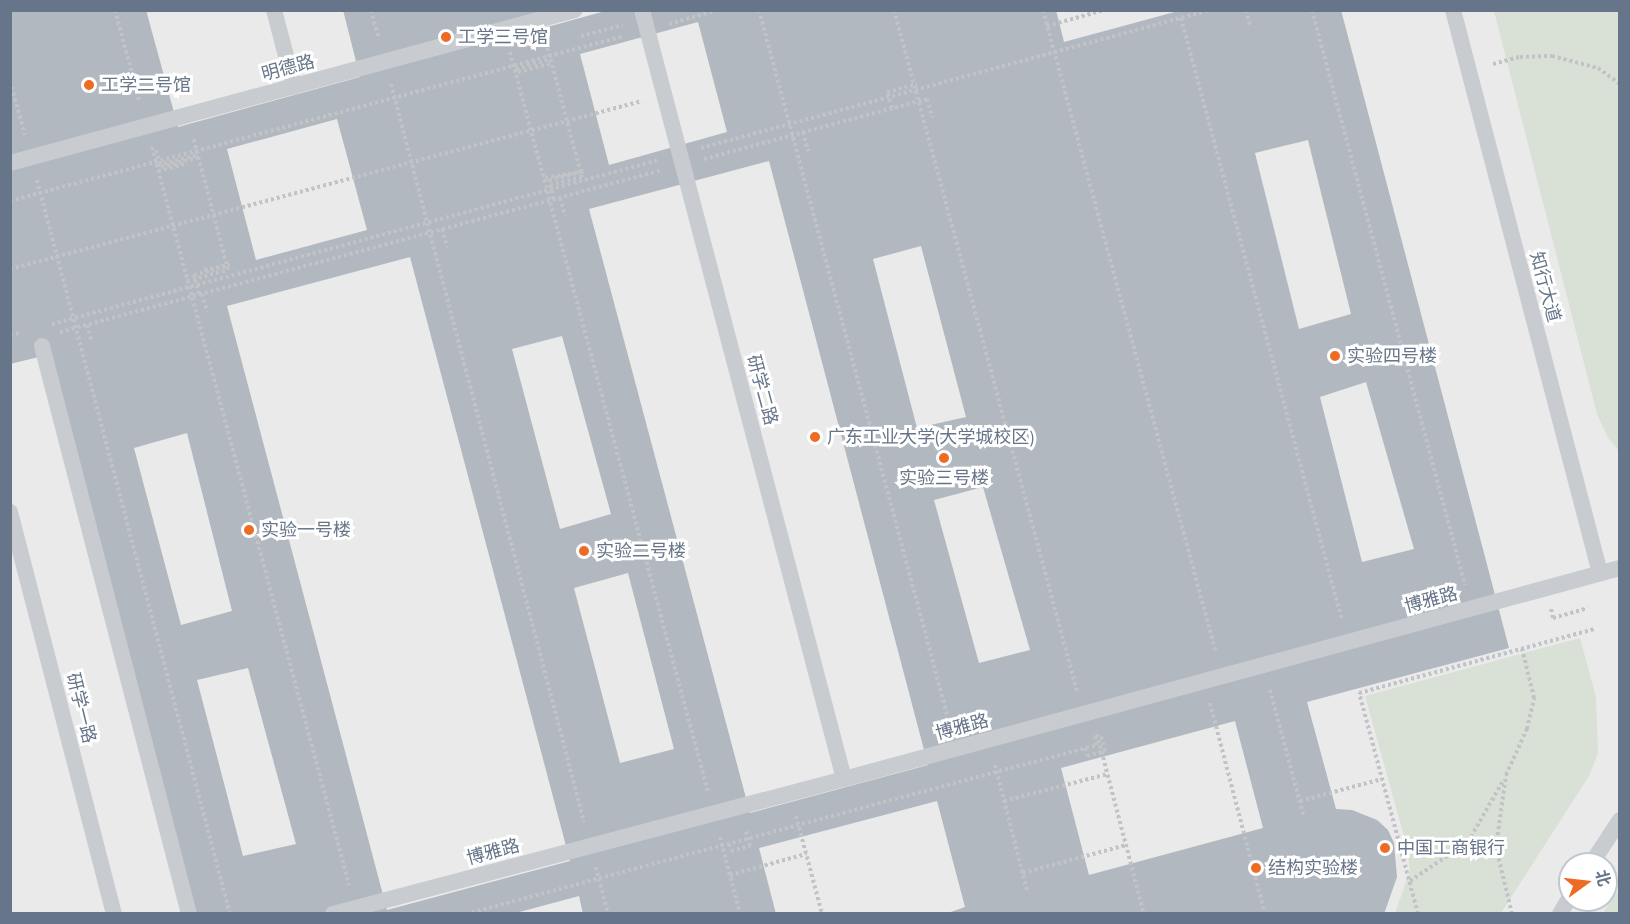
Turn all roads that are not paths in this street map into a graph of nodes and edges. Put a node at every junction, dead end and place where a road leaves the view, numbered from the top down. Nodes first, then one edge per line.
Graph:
1 (274, 10) edge
2 (575, 10) edge
3 (642, 10) edge
4 (1453, 10) edge
5 (294, 87) junction
6 (10, 163) edge
7 (42, 346) dead end
8 (10, 512) edge
9 (1620, 568) edge
10 (1600, 573) junction
11 (844, 779) junction
12 (1620, 820) edge
13 (1599, 852) edge
14 (114, 914) edge
15 (189, 914) edge
16 (333, 914) edge

1 - 5 lane
2 - 5 lane, 明德路
3 - 11 lane, 研学二路
4 - 10 lane, 知行大道
5 - 6 lane, 明德路
7 - 15 lane
8 - 14 lane, 研学一路
9 - 10 lane, 博雅路
10 - 11 lane, 博雅路
11 - 16 lane, 博雅路
12 - 13 lane

